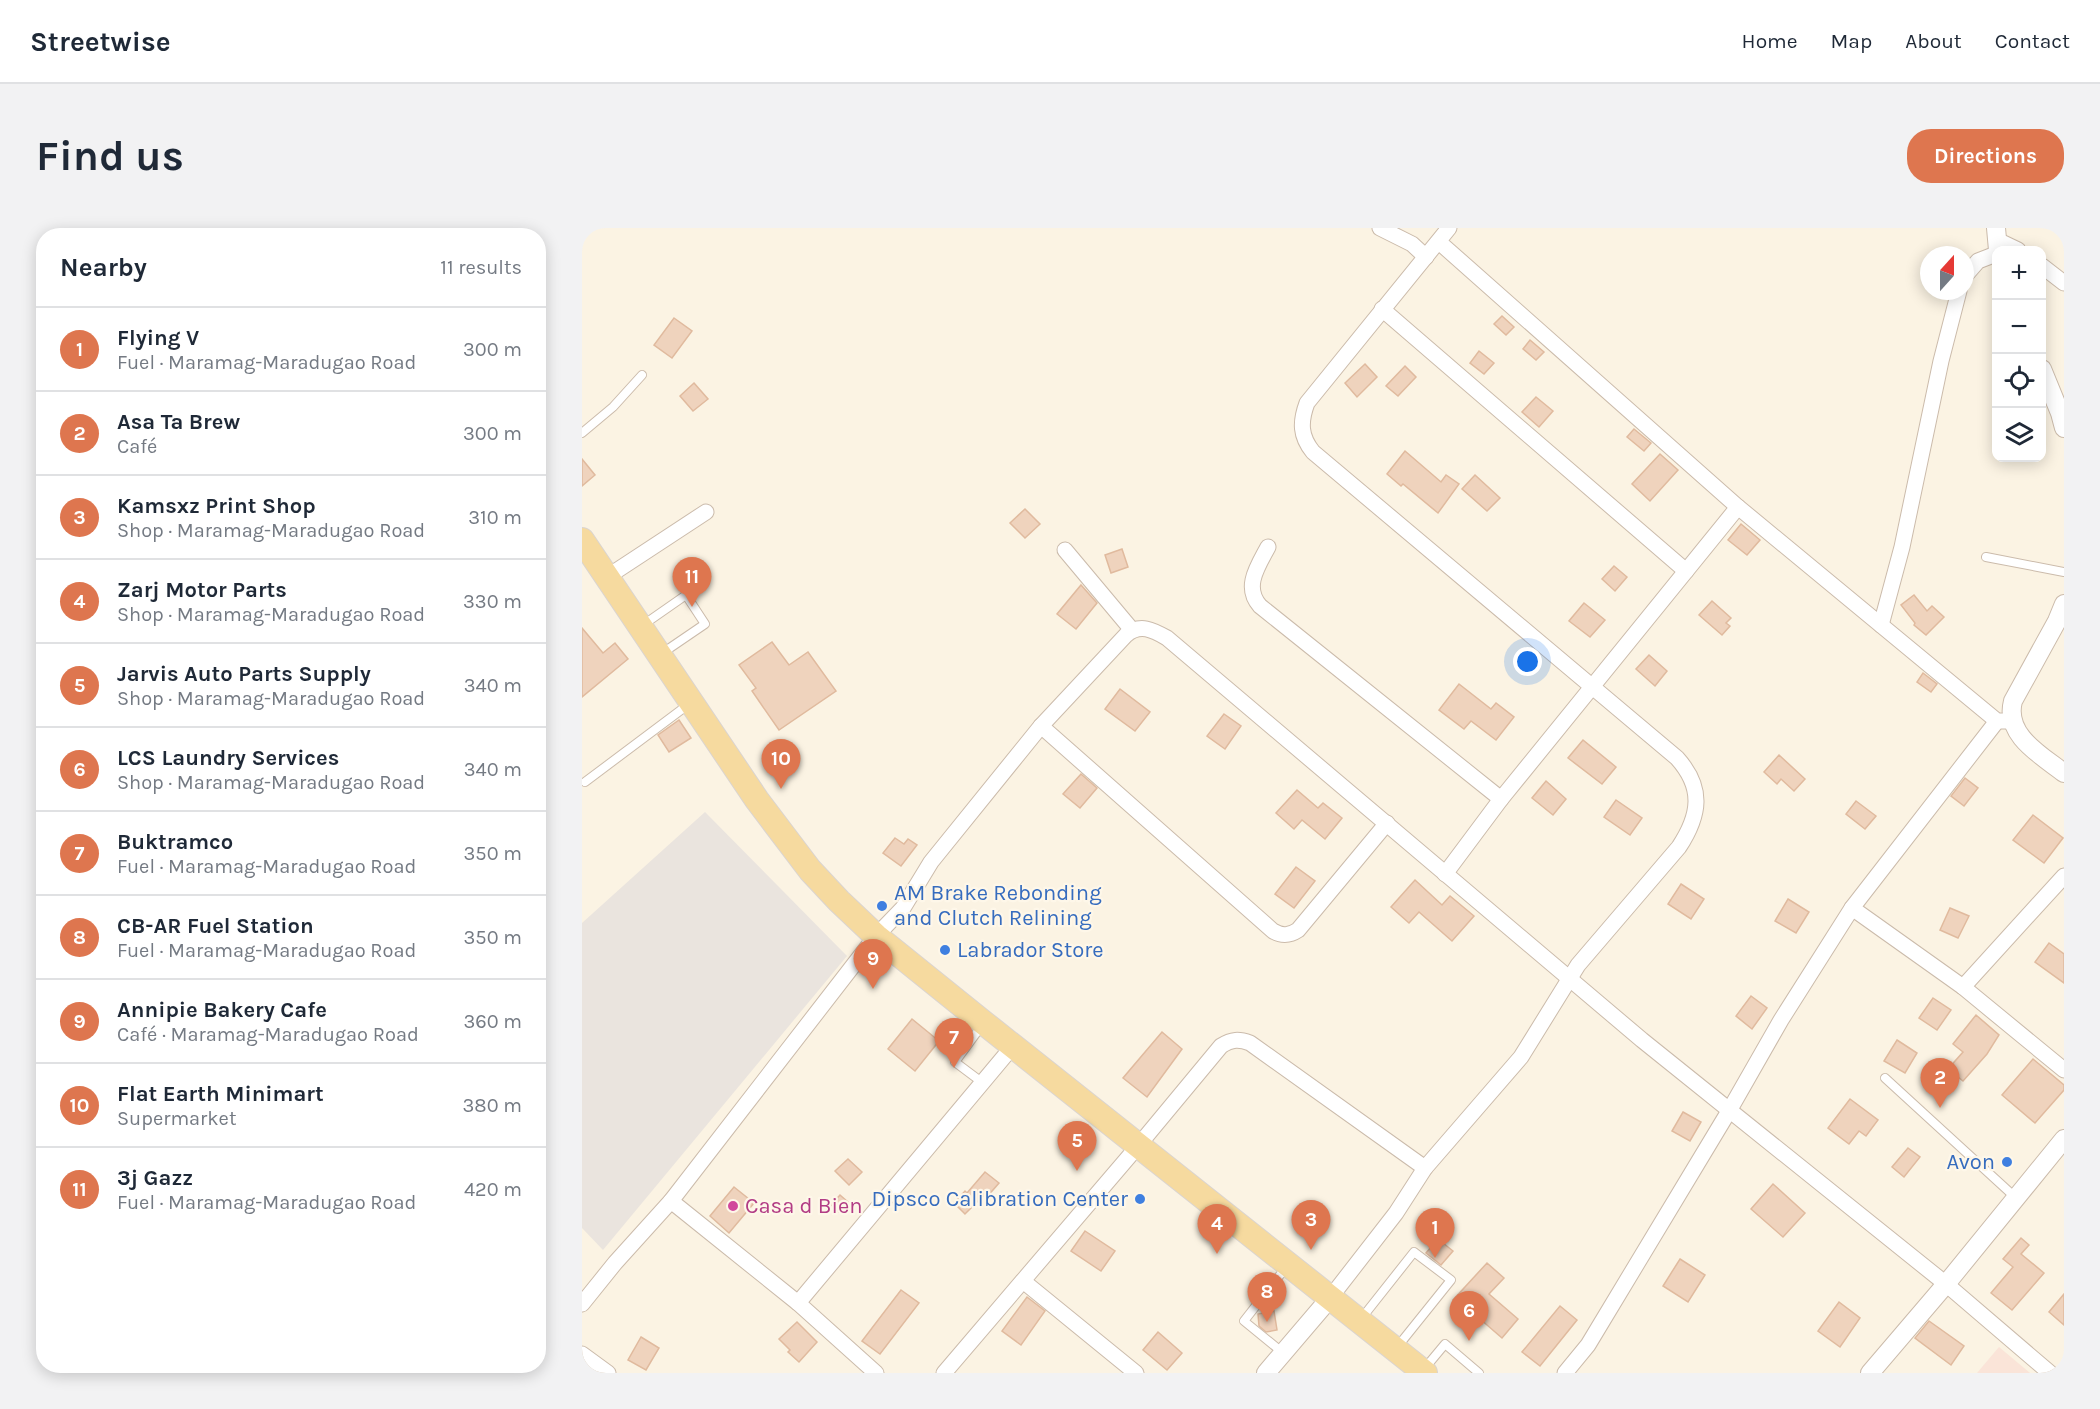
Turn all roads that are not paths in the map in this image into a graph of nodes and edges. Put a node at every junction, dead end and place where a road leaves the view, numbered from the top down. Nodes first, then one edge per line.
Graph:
1 (1380, 228) edge
2 (1449, 228) edge
3 (1439, 242) junction
4 (1997, 243) edge
5 (1426, 257) junction
6 (1974, 266) edge
7 (2046, 269) edge
8 (2064, 282) edge
9 (1957, 300) edge
10 (1382, 309) junction
11 (642, 375) dead end
12 (2046, 379) edge
13 (2063, 419) edge
14 (582, 433) edge
15 (1738, 507) junction
16 (706, 512) dead end
17 (582, 540) edge
18 (1268, 547) dead end
19 (1065, 550) dead end
20 (1986, 558) dead end
21 (1686, 571) junction
22 (2064, 572) edge
23 (607, 577) junction
24 (2064, 604) edge
25 (1881, 625) junction
26 (640, 626) junction
27 (1132, 630) junction
28 (660, 655) junction
29 (1592, 685) junction
30 (692, 702) junction
31 (2004, 721) junction
32 (1041, 726) junction
33 (2064, 773) edge
34 (585, 782) dead end
35 (1501, 799) junction
36 (1387, 823) junction
37 (1445, 874) junction
38 (2064, 876) edge
39 (1852, 908) junction
40 (876, 936) junction
41 (1569, 978) junction
42 (1963, 987) junction
43 (984, 1023) junction
44 (1013, 1047) junction
45 (2064, 1070) edge
46 (1885, 1078) dead end
47 (983, 1083) junction
48 (1729, 1111) junction
49 (2064, 1139) edge
50 (1138, 1146) junction
51 (1425, 1168) junction
52 (2016, 1198) junction
53 (671, 1201) junction
54 (1288, 1265) junction
55 (1023, 1281) junction
56 (1946, 1284) junction
57 (1330, 1298) junction
58 (798, 1303) junction
59 (582, 1304) edge
60 (1360, 1322) junction
61 (1396, 1350) junction
62 (1283, 1353) junction
63 (582, 1354) edge
64 (1424, 1372) edge
65 (608, 1373) edge
66 (876, 1373) edge
67 (944, 1373) edge
68 (1136, 1373) edge
69 (1266, 1373) edge
70 (1479, 1373) edge
71 (1564, 1373) edge
72 (1870, 1373) edge
73 (2050, 1373) edge

1 - 5 street
2 - 3 street
3 - 5 street
3 - 15 street
4 - 6 street
5 - 10 street
7 - 8 street
9 - 25 street
10 - 21 street
10 - 29 street
11 - 14 lane
12 - 13 street
15 - 21 street
15 - 25 street
16 - 23 street
17 - 23 main road
18 - 35 street
19 - 27 street
20 - 22 lane
21 - 29 street
23 - 26 main road
24 - 31 street
25 - 31 street
26 - 28 main road
26 - 28 lane
27 - 32 street
27 - 36 street
28 - 30 main road
29 - 35 street
29 - 41 street
30 - 34 lane
30 - 40 main road
31 - 33 street
31 - 39 street
32 - 36 street
32 - 40 street
35 - 37 street
36 - 37 street
37 - 41 street
38 - 42 street
39 - 42 street
39 - 48 street
40 - 43 main road
40 - 53 street
41 - 48 street
41 - 51 street
42 - 45 street
43 - 44 main road
43 - 47 lane
44 - 47 street
44 - 50 main road
46 - 52 lane
47 - 58 street
48 - 56 street
48 - 71 street
49 - 52 street
50 - 51 street
50 - 54 main road
50 - 55 street
51 - 57 street
52 - 56 street
53 - 58 street
53 - 59 street
54 - 57 main road
54 - 62 lane
55 - 67 street
55 - 68 street
56 - 72 street
56 - 73 street
57 - 60 main road
57 - 62 street
58 - 66 street
60 - 61 main road
60 - 61 lane
61 - 64 main road
62 - 69 street
63 - 65 street
64 - 70 lane

